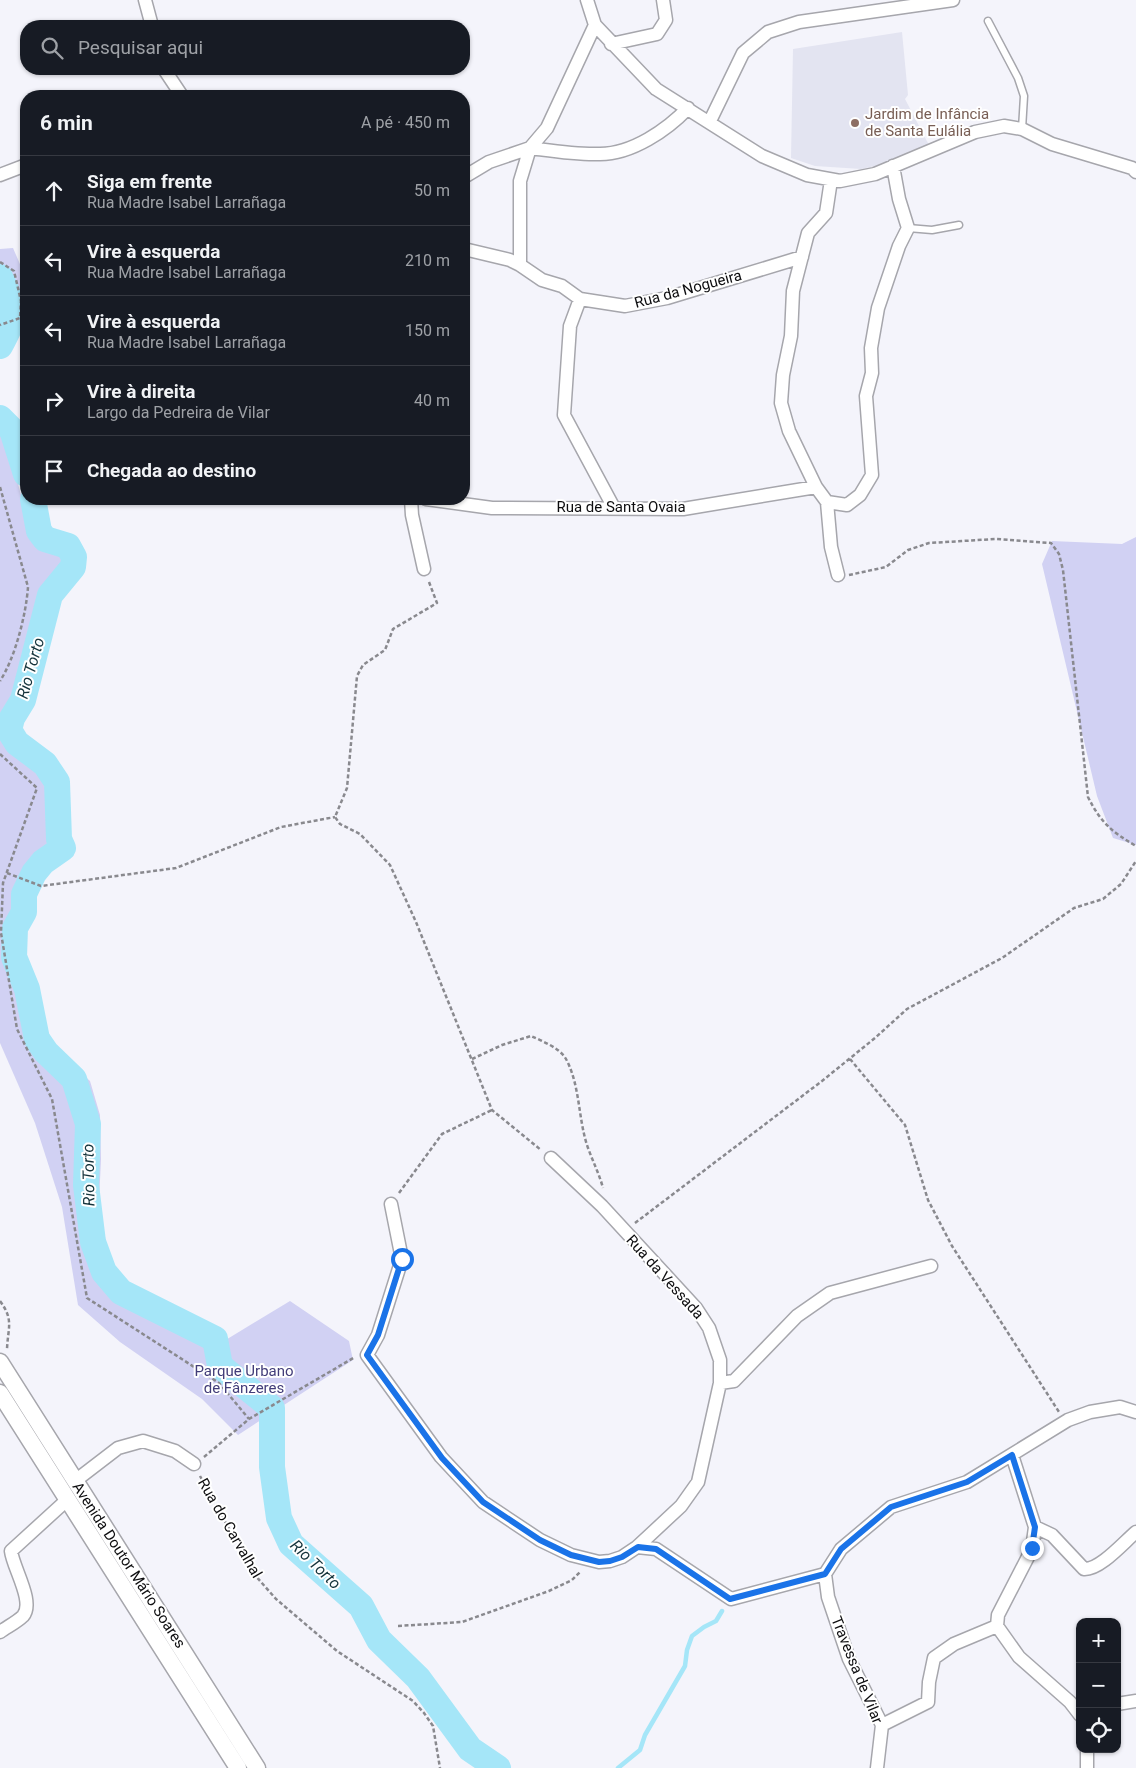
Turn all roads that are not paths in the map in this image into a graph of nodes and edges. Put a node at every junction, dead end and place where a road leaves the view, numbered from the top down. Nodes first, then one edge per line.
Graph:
1 (145, 0) edge
2 (587, 0) edge
3 (663, 0) edge
4 (952, 0) edge
5 (884, 5) edge
6 (150, 20) edge
7 (988, 21) dead end
8 (595, 25) junction
9 (611, 44) junction
10 (168, 75) edge
11 (178, 90) edge
12 (688, 108) junction
13 (710, 121) junction
14 (1022, 129) junction
15 (530, 148) junction
16 (893, 166) junction
17 (20, 167) edge
18 (1136, 172) edge
19 (470, 173) edge
20 (0, 175) edge
21 (830, 180) junction
22 (959, 225) dead end
23 (908, 228) junction
24 (470, 250) edge
25 (802, 256) junction
26 (520, 265) junction
27 (580, 299) junction
28 (816, 487) junction
29 (827, 502) junction
30 (411, 505) edge
31 (470, 505) edge
32 (614, 508) junction
33 (424, 569) road end
34 (838, 575) road end
35 (551, 1158) road end
36 (391, 1204) road end
37 (931, 1266) dead end
38 (0, 1362) edge
39 (720, 1383) junction
40 (0, 1393) edge
41 (1136, 1412) edge
42 (1012, 1455) junction
43 (199, 1461) road end
44 (75, 1481) junction
45 (68, 1499) junction
46 (1035, 1527) junction
47 (1136, 1532) edge
48 (638, 1547) junction
49 (825, 1574) junction
50 (997, 1626) junction
51 (0, 1632) edge
52 (1136, 1701) edge
53 (1121, 1703) edge
54 (1076, 1709) edge
55 (882, 1725) junction
56 (1086, 1753) edge
57 (238, 1768) edge
58 (257, 1768) edge
59 (877, 1768) edge
60 (1087, 1768) edge

1 - 6 street
2 - 8 street
3 - 9 street
4 - 5 street
5 - 13 street
7 - 14 lane
8 - 9 street
8 - 15 street
9 - 12 street
10 - 11 street
12 - 13 street
12 - 15 street
13 - 21 street
14 - 16 street
14 - 18 street
15 - 19 street
15 - 26 street
16 - 21 street
16 - 23 street
17 - 20 street
21 - 25 street
22 - 23 lane
23 - 29 street
24 - 26 street, Rua da Nogueira
25 - 27 street, Rua da Nogueira
25 - 28 street
26 - 27 street, Rua da Nogueira
27 - 32 street
28 - 29 street
28 - 32 street, Rua de Santa Ovaia
29 - 34 street
30 - 33 street
31 - 32 street, Rua de Santa Ovaia
35 - 39 street, Rua da Vessada
36 - 48 street, Rua da Vessada
37 - 39 street
38 - 44 main road, Avenida Doutor Mário Soares
39 - 48 street, Rua da Vessada
40 - 45 main road, Avenida Doutor Mário Soares
41 - 42 street
42 - 46 street
42 - 49 street
43 - 44 street, Rua do Carvalhal
44 - 58 main road, Avenida Doutor Mário Soares
45 - 51 street
45 - 57 main road, Avenida Doutor Mário Soares
46 - 47 street
46 - 50 street
48 - 49 street
49 - 55 street, Travessa de Vilar
50 - 54 street
50 - 55 street
52 - 53 street
55 - 59 street, Travessa de Vilar
56 - 60 street

